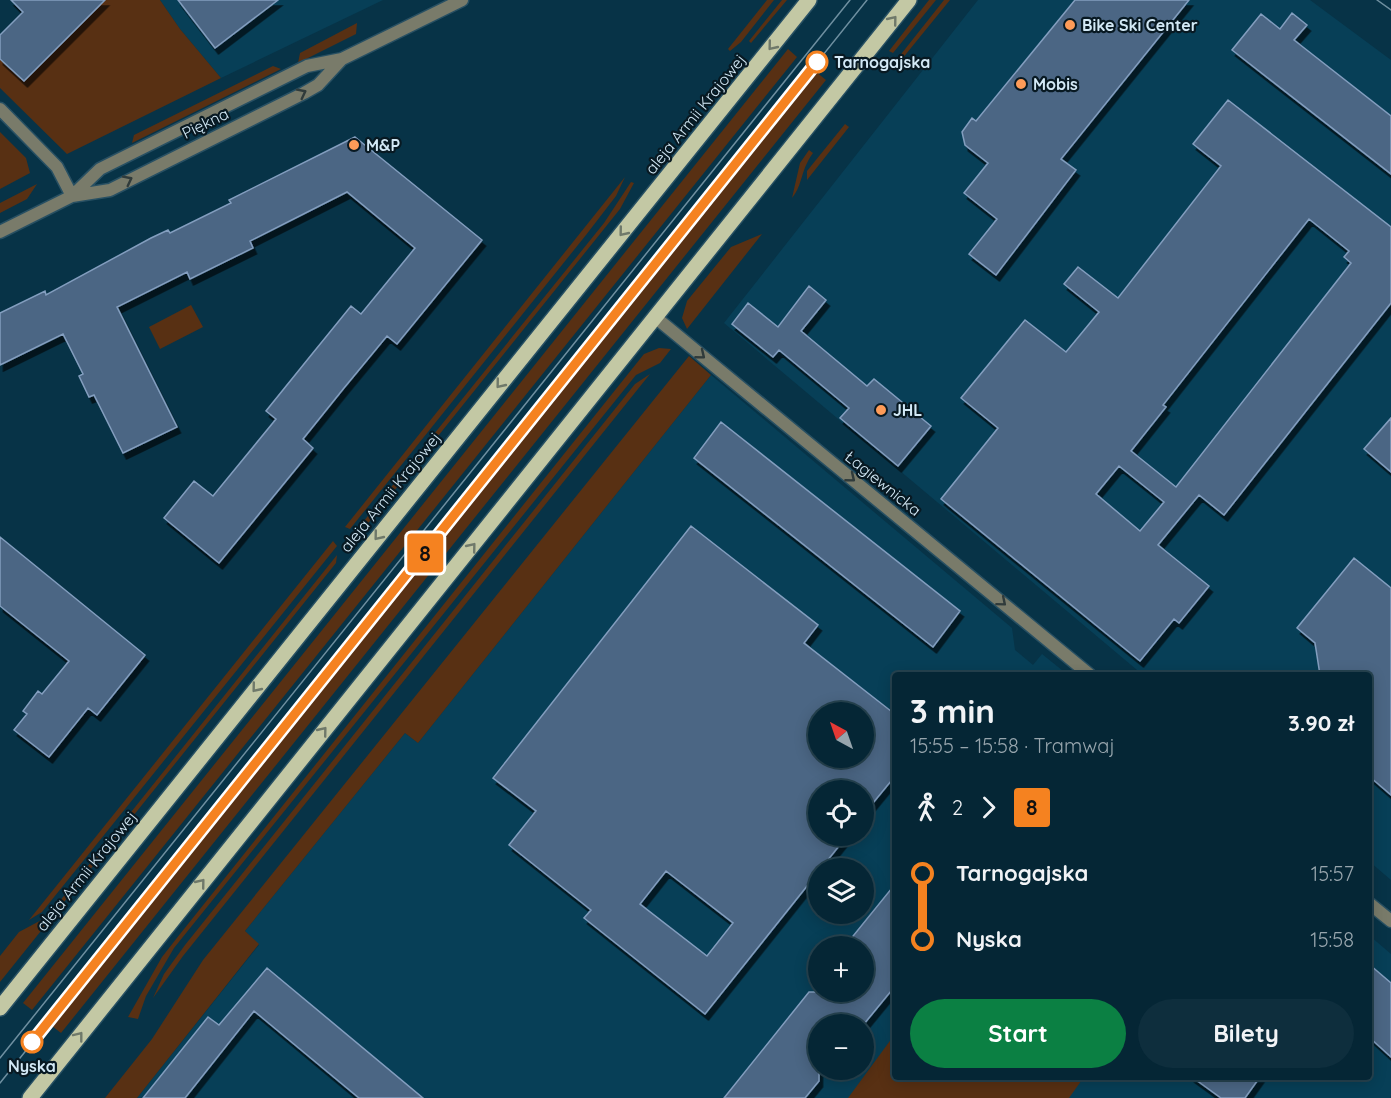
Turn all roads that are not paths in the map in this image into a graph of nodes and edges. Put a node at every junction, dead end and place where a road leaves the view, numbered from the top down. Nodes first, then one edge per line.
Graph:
1 (462, 0) edge
2 (809, 0) edge
3 (909, 0) edge
4 (342, 59) junction
5 (0, 109) edge
6 (72, 196) junction
7 (0, 232) edge
8 (656, 317) junction
9 (1086, 672) edge
10 (1372, 906) edge
11 (1391, 921) edge
12 (0, 1008) edge
13 (30, 1098) edge

1 - 4 street, Piękna
2 -> 12 main road, aleja Armii Krajowej
8 -> 3 main road
4 - 6 street, Piękna
6 -> 4 street, Piękna
5 - 6 street
6 - 7 street, Piękna
8 -> 9 street, Łagiewnicka
13 -> 8 main road
10 - 11 street

